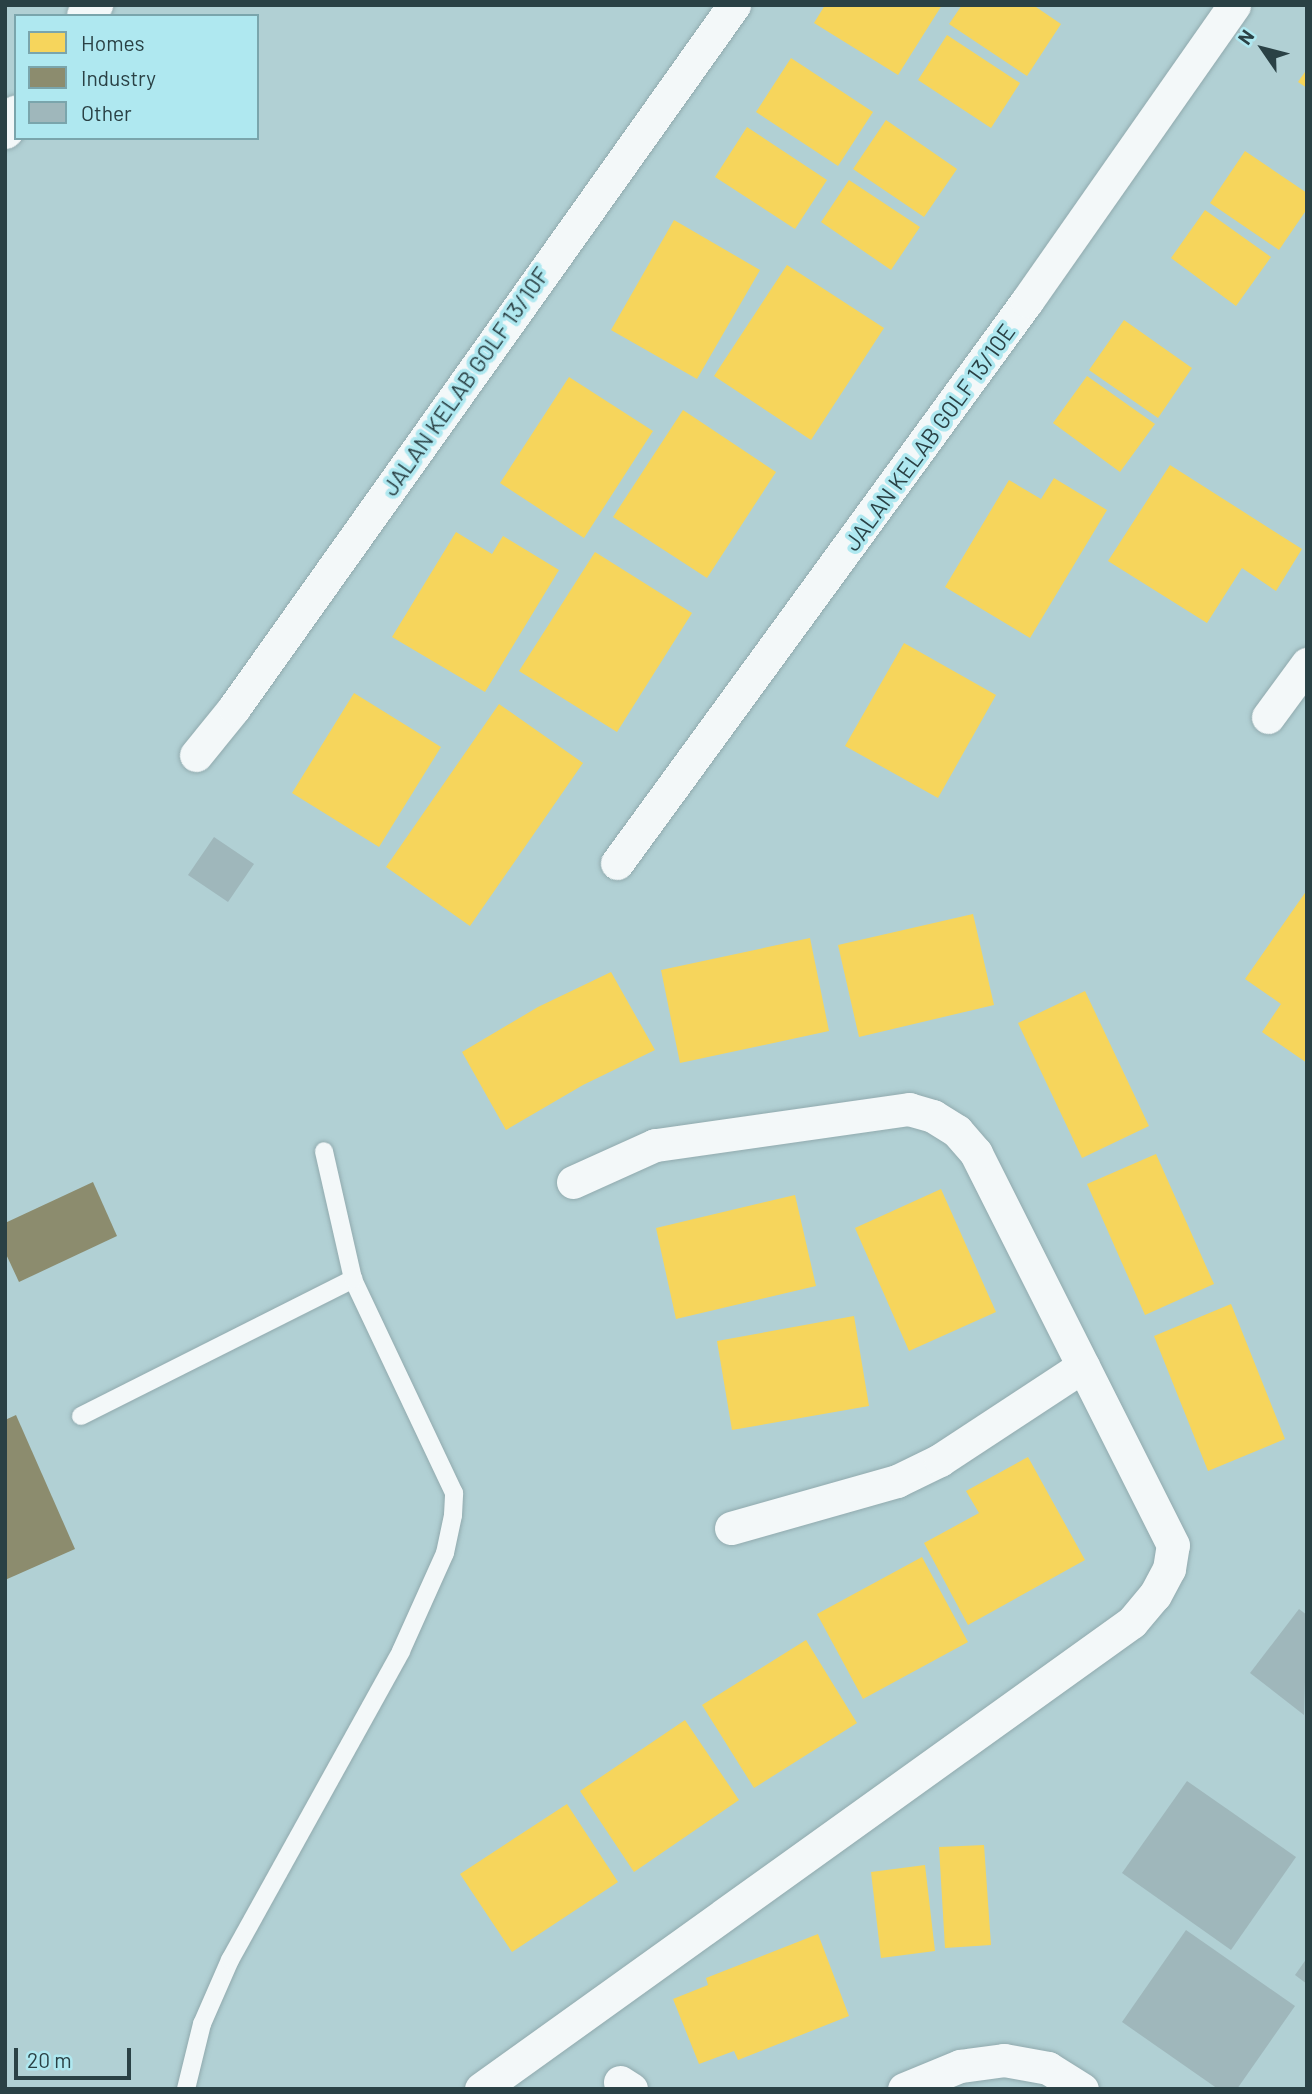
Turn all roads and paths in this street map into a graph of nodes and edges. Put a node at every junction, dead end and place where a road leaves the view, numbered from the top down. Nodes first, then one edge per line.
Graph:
1 (734, 5) edge
2 (1234, 5) edge
3 (1307, 664) edge
4 (1268, 717) dead end
5 (196, 755) dead end
6 (617, 863) dead end
7 (324, 1151) dead end
8 (573, 1182) dead end
9 (353, 1279) junction
10 (1083, 1366) junction
11 (81, 1416) dead end
12 (731, 1528) dead end
13 (186, 2089) edge
14 (481, 2089) edge
15 (904, 2089) edge
16 (1082, 2089) edge

1 - 5 street, JALAN KELAB GOLF 13/10F
2 - 6 street, JALAN KELAB GOLF 13/10E
3 - 4 street
7 - 9 lane
8 - 10 street
9 - 11 lane
9 - 13 lane
10 - 12 street
10 - 14 street
15 - 16 street

